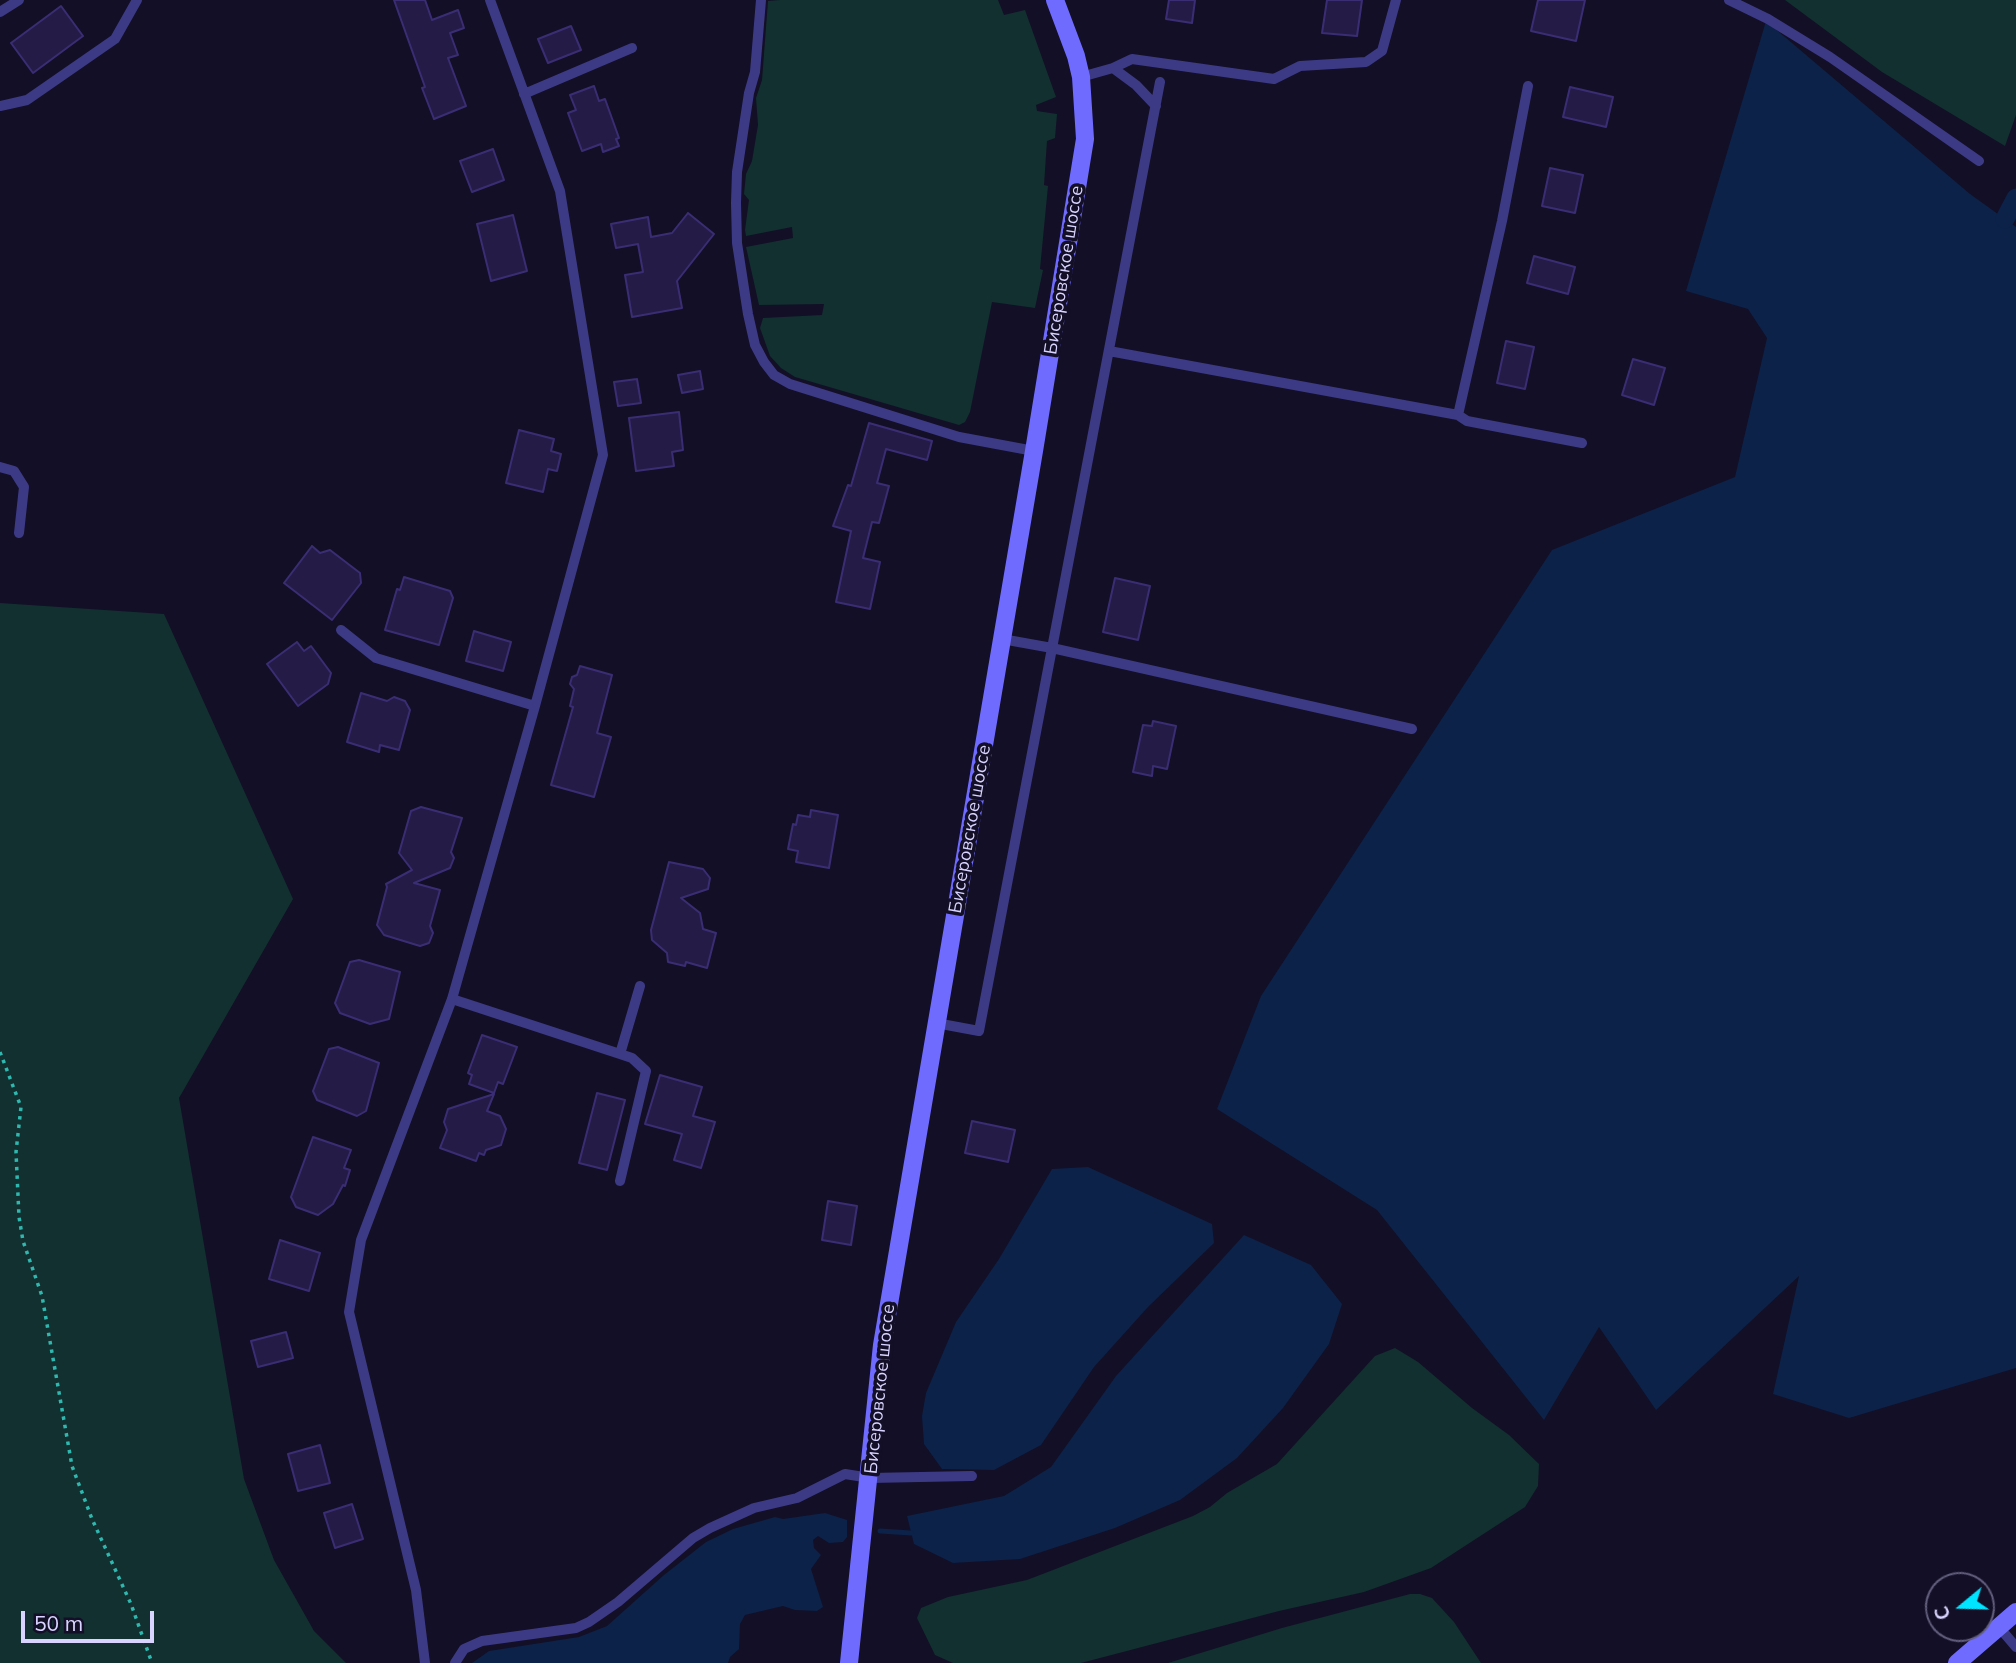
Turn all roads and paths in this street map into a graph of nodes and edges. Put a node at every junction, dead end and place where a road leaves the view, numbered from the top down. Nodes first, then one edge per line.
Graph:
1 (19, 0) edge
2 (137, 0) edge
3 (490, 0) edge
4 (761, 0) edge
5 (1055, 0) edge
6 (1396, 0) edge
7 (1729, 0) edge
8 (0, 12) edge
9 (632, 48) dead end
10 (1113, 68) junction
11 (1081, 77) junction
12 (1160, 82) dead end
13 (1528, 86) dead end
14 (524, 93) junction
15 (0, 106) edge
16 (1156, 106) junction
17 (1979, 161) dead end
18 (1109, 351) junction
19 (1458, 415) junction
20 (1582, 443) dead end
21 (1034, 451) junction
22 (0, 467) edge
23 (19, 533) dead end
24 (341, 630) dead end
25 (1002, 639) junction
26 (1052, 648) junction
27 (535, 706) junction
28 (1412, 729) dead end
29 (640, 986) dead end
30 (452, 999) junction
31 (936, 1023) junction
32 (0, 1052) edge
33 (620, 1054) junction
34 (620, 1181) dead end
35 (972, 1476) dead end
36 (870, 1478) junction
37 (2016, 1612) edge
38 (1999, 1627) junction
39 (2016, 1647) edge
40 (152, 1663) edge
41 (425, 1663) edge
42 (455, 1663) edge
43 (849, 1663) edge
44 (1957, 1663) edge

1 - 8 lane
2 - 15 lane
3 - 14 lane
4 - 21 lane
5 - 11 main road, Бисеровское шоссе
6 - 10 lane
7 - 17 lane
9 - 14 lane
10 - 11 lane
10 - 16 lane
11 - 21 main road, Бисеровское шоссе
12 - 16 lane
13 - 19 lane
14 - 27 lane
16 - 18 lane
18 - 19 lane
18 - 26 lane
19 - 20 lane
21 - 25 main road, Бисеровское шоссе
22 - 23 lane
24 - 27 lane
25 - 26 lane
25 - 31 main road, Бисеровское шоссе
26 - 28 lane
26 - 31 lane
27 - 30 lane
29 - 33 lane
30 - 33 lane
30 - 41 lane
31 - 36 main road, Бисеровское шоссе
32 - 40 path
33 - 34 lane
35 - 36 lane
36 - 42 lane
36 - 43 main road, Бисеровское шоссе
37 - 38 main road
38 - 39 lane
38 - 44 main road

